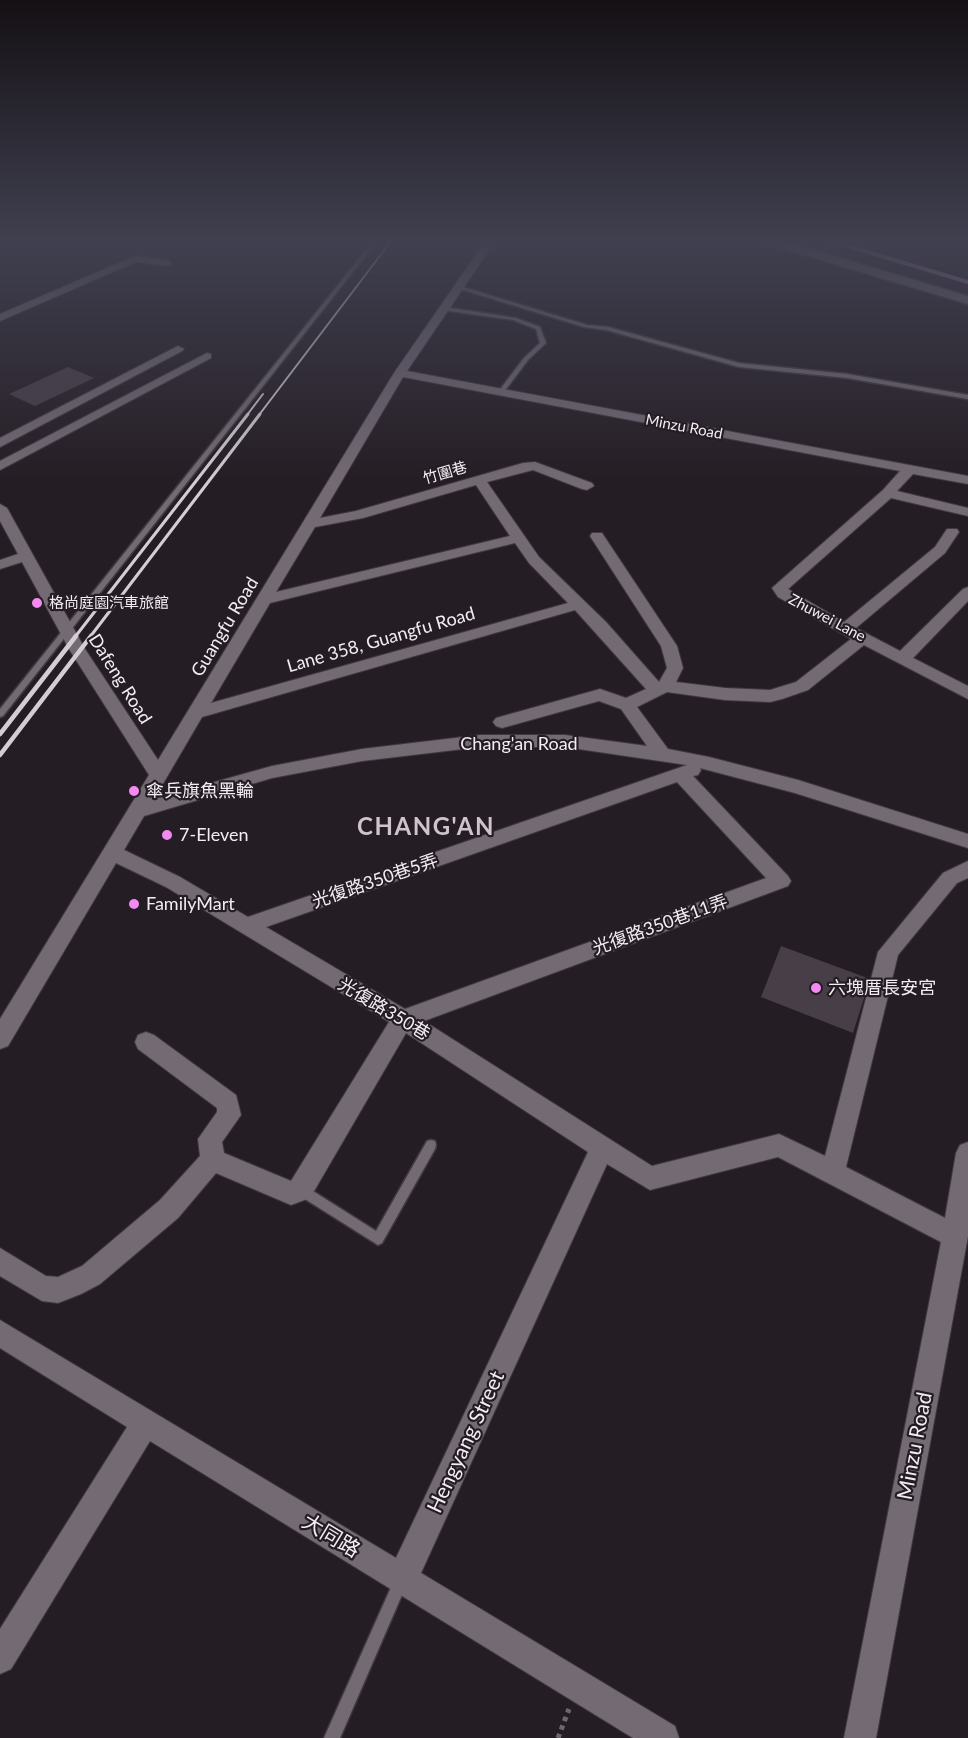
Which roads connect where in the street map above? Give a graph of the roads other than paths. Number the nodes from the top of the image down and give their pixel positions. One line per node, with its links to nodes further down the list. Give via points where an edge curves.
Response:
1 (312, 321): 29 (lane)
2 (436, 321): 7 (street, Guangfu Road)
3 (517, 321): 8 (lane, via 538,328 543,343)
4 (570, 321): 9 (lane, via 739,365 848,376)
5 (178, 349): 10 (street)
6 (207, 356): 11 (street)
7 (400, 373): 8 (street, Minzu Road); 19 (street, Guangfu Road)
8 (501, 392): 12 (street, Minzu Road)
9 (968, 397)
10 (0, 443)
11 (0, 466)
12 (909, 470): 13 (street, Minzu Road); 16 (street, Zhuwei Lane)
13 (968, 480)
14 (480, 481): 15 (street, 竹圍巷, via 535,466); 19 (street, 竹圍巷, via 358,515); 22 (street)
15 (587, 486)
16 (888, 493): 18 (street); 28 (street, Zhuwei Lane, via 780,588 783,594)
17 (0, 508): 23 (street, Dafeng Road)
18 (968, 512)
19 (309, 524): 26 (street, Guangfu Road)
20 (952, 532): 28 (street, via 940,550)
21 (597, 536): 33 (street, via 669,646 675,668)
22 (520, 538): 26 (street); 27 (street, via 534,560)
23 (26, 555): 24 (street); 29 (street, Dafeng Road)
24 (0, 565)
25 (968, 592): 31 (street)
26 (263, 600): 35 (street, Guangfu Road)
27 (577, 604): 33 (street); 35 (street, Lane 358, Guangfu Road)
28 (845, 629): 30 (street, Zhuwei Lane)
29 (67, 631): 36 (lane); 40 (street, Dafeng Road)
30 (864, 637): 31 (street, Zhuwei Lane); 33 (street, via 802,686 770,696)
31 (902, 659): 32 (street, Zhuwei Lane)
32 (965, 686)
33 (660, 688): 34 (street)
34 (627, 705): 37 (street, via 600,695); 38 (street)
35 (196, 713): 40 (street, Guangfu Road)
36 (0, 714)
37 (502, 722)
38 (662, 753): 39 (street, Chang'an Road); 42 (street, Chang'an Road, via 565,741 480,741 362,755 272,772)
39 (708, 763): 41 (street, 光復路350巷5弄); 43 (street, Chang'an Road)
40 (158, 775): 42 (street, Guangfu Road)
41 (681, 775): 46 (street, 光復路350巷5弄); 47 (street, 光復路350巷11弄, via 781,881)
42 (136, 811): 44 (street, Guangfu Road)
43 (968, 841)
44 (111, 853): 46 (street, 光復路350巷, via 173,882); 48 (street, Guangfu Road)
45 (968, 869): 54 (street, via 950,878 888,952)
46 (245, 926): 47 (street, 光復路350巷)
47 (403, 1019): 51 (street, 光復路350巷); 55 (street)
48 (0, 1039)
49 (146, 1042): 53 (street, via 228,1103 229,1115 210,1139)
50 (431, 1145): 55 (lane, via 378,1239)
51 (602, 1148): 54 (street, 光復路350巷, via 650,1178 778,1145); 60 (street, Hengyang Street)
52 (968, 1153): 56 (street, Minzu Road)
53 (213, 1160): 55 (street, via 291,1193); 57 (street, via 170,1209 91,1275 72,1285 58,1290 42,1288)
54 (833, 1172): 56 (street)
55 (301, 1190)
56 (955, 1236): 64 (street, Minzu Road)
57 (0, 1262)
58 (0, 1333): 59 (street, 大同路)
59 (146, 1422): 60 (street, 大同路); 61 (street)
60 (402, 1579): 62 (lane, Hengyang Street); 63 (street, 大同路)
61 (0, 1658)
62 (332, 1738)
63 (663, 1738)
64 (860, 1738)

